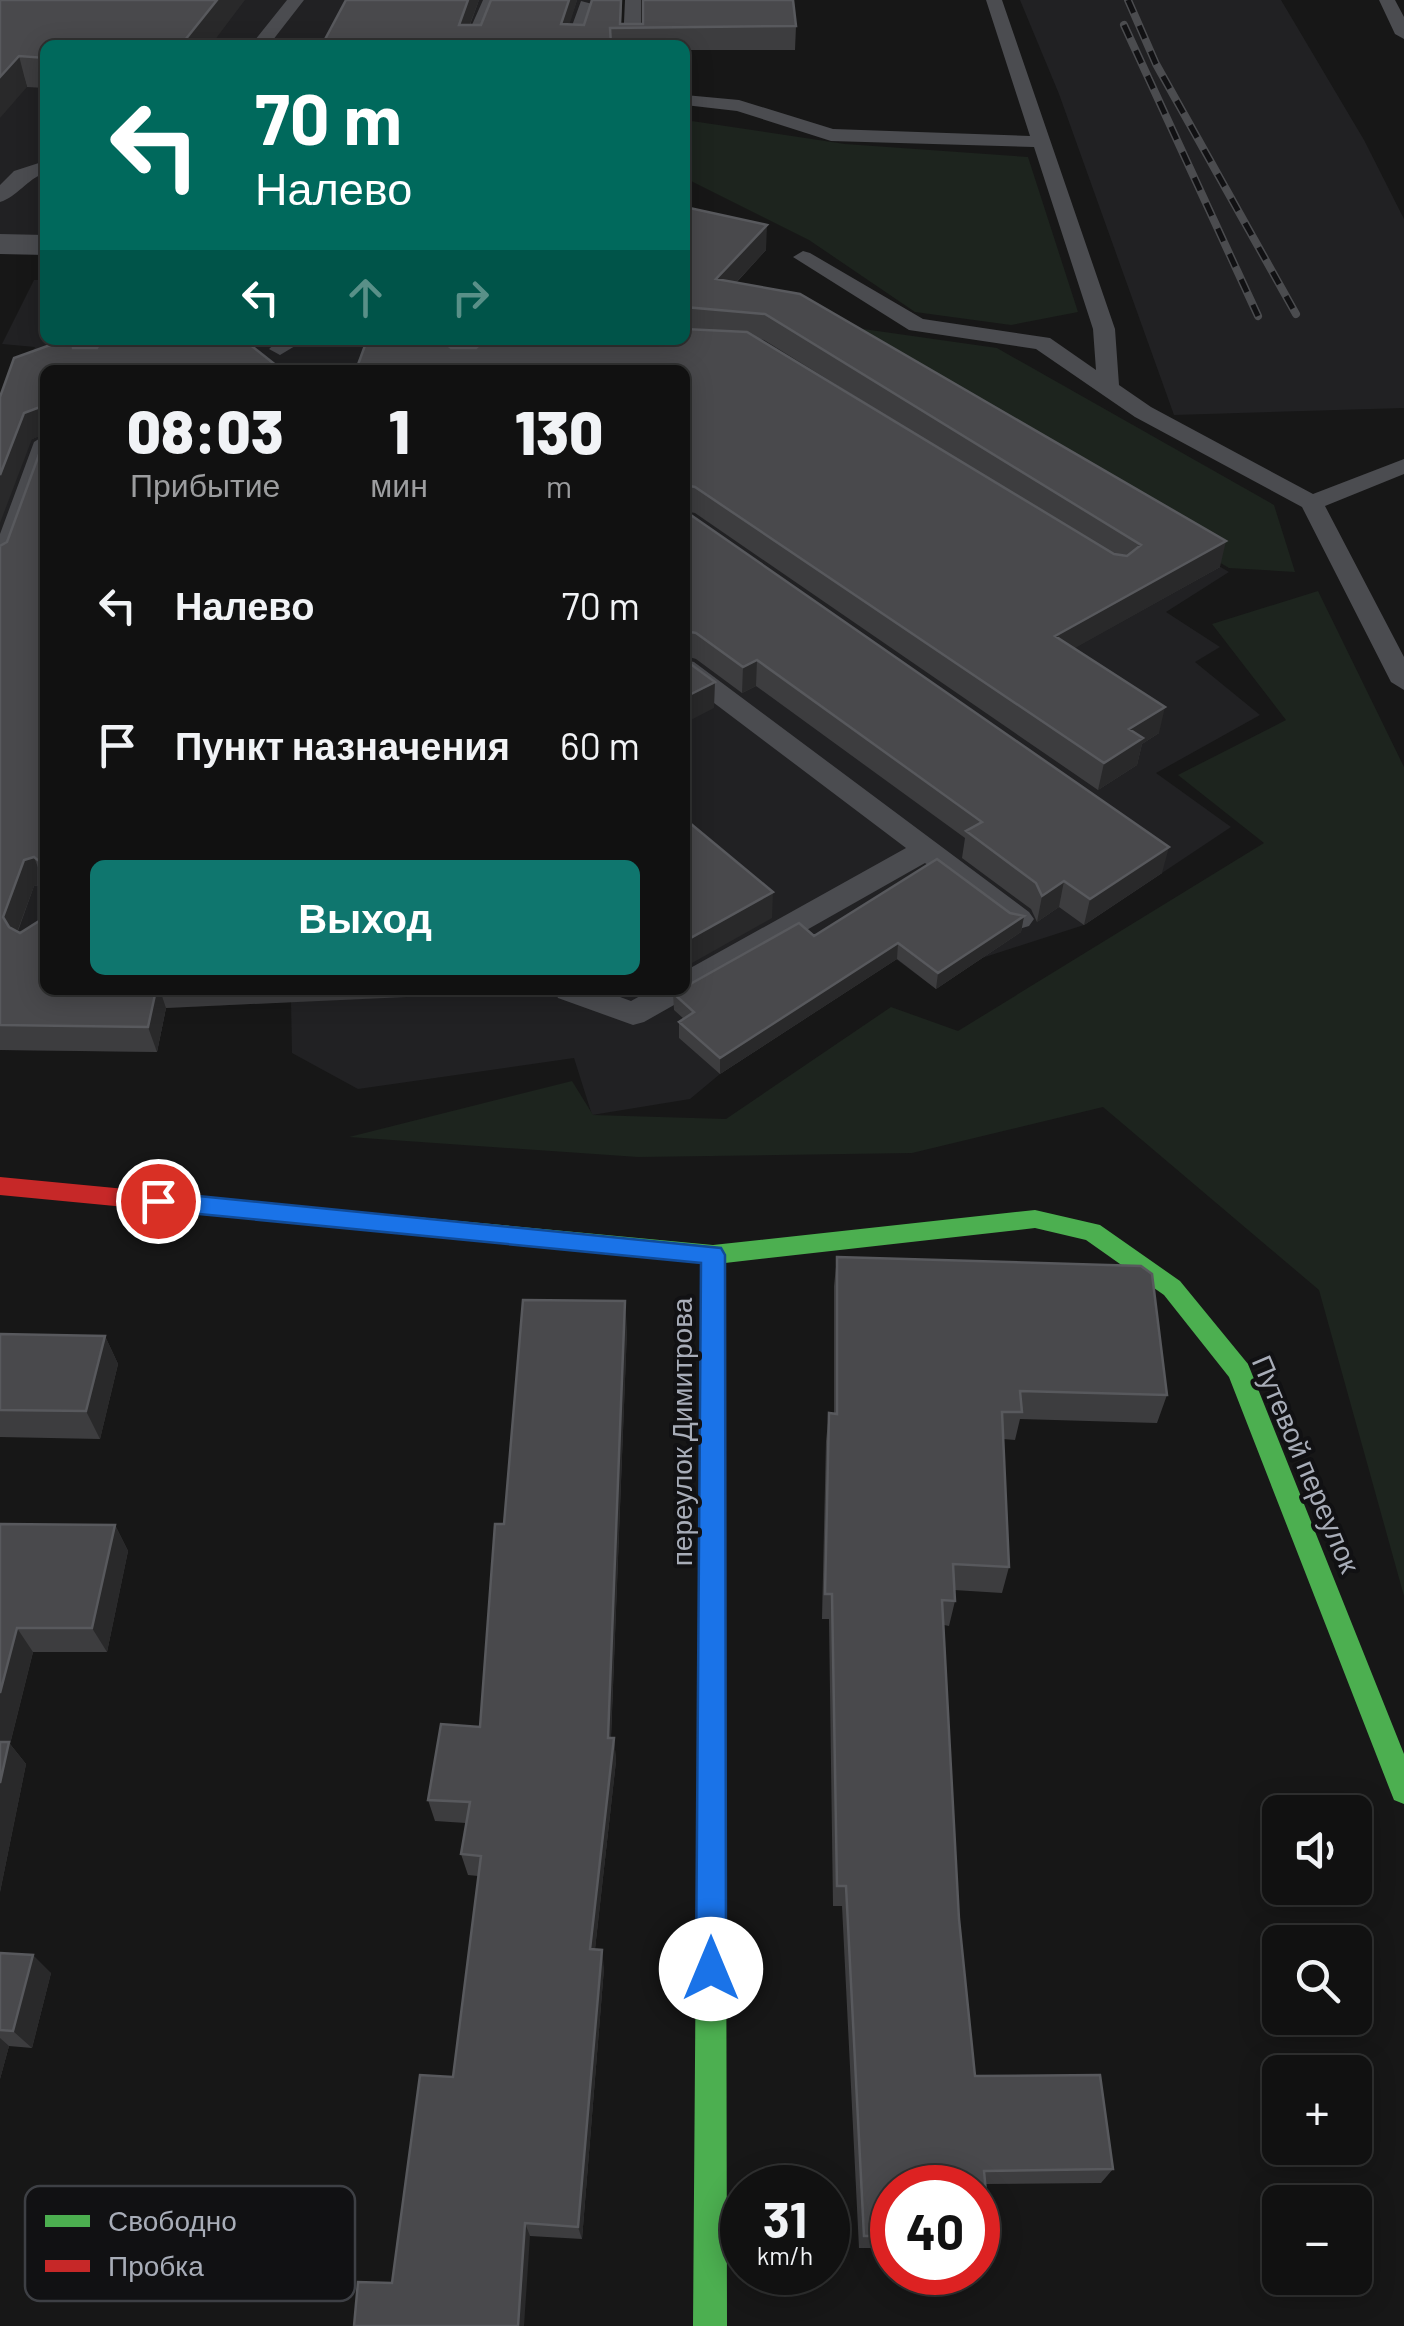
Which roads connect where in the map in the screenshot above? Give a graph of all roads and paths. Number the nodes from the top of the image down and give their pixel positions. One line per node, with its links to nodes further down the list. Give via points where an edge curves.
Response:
1 (296, 0): 8 (lane)
2 (491, 0): 9 (lane)
3 (633, 0): 11 (lane)
4 (994, 0): 13 (lane)
5 (1387, 0): 7 (lane)
6 (586, 5): 10 (lane)
7 (1404, 34)
8 (264, 40)
9 (474, 40)
10 (576, 40)
11 (632, 40)
12 (690, 101): 13 (lane, via 738,106 831,135)
13 (1038, 142): 19 (lane, via 1104,329)
14 (40, 169): 15 (lane, via 21,175)
15 (0, 196)
16 (0, 244): 17 (street)
17 (40, 245)
18 (802, 257): 19 (lane, via 917,325 1042,343)
19 (1108, 388): 22 (lane)
20 (40, 456): 23 (lane)
21 (1404, 466): 22 (lane)
22 (1312, 504): 25 (lane)
23 (0, 567)
24 (690, 672): 26 (lane)
25 (1404, 682)
26 (927, 849): 27 (lane); 28 (lane)
27 (1019, 918)
28 (690, 981)
29 (583, 995): 30 (lane, via 633,1014)
30 (666, 995)
31 (0, 1186): 32 (street)
32 (713, 1255): 33 (street, Путевой переулок, via 1035,1220 1092,1232 1172,1288 1239,1370); 34 (street, переулок Димитрова)
33 (1404, 1790)
34 (710, 2326)

